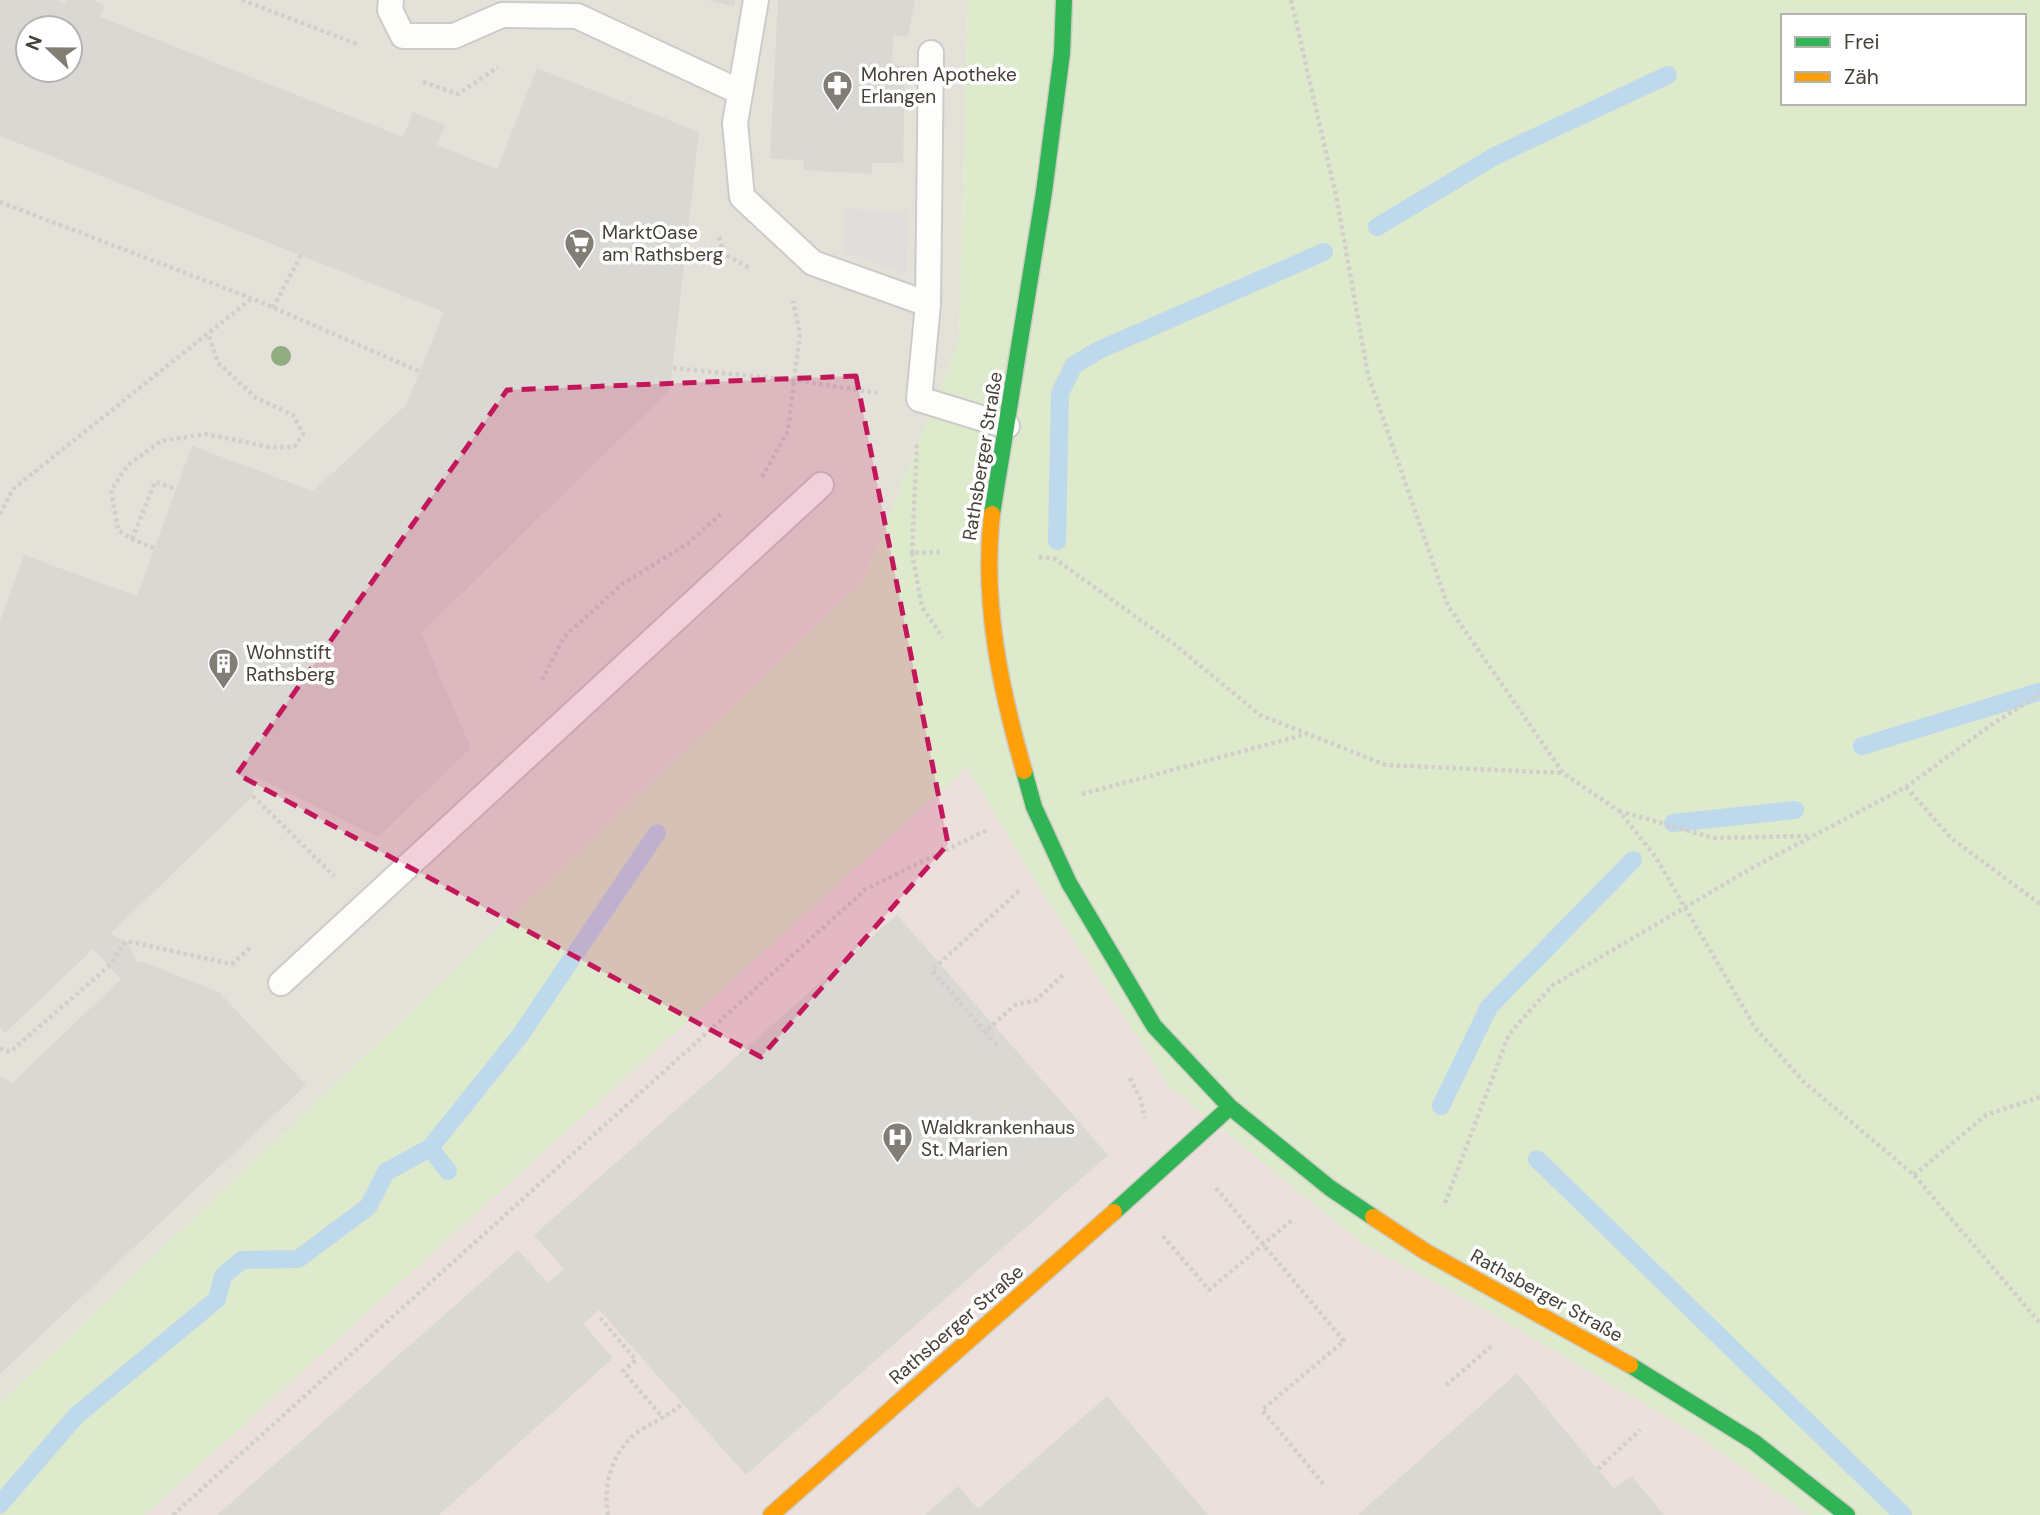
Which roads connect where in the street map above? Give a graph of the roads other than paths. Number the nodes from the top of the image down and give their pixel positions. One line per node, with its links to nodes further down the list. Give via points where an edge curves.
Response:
1 (391, 0): 5 (lane, via 390,10 403,36 454,36 502,15 577,16)
2 (756, 0): 5 (lane)
3 (1065, 0): 7 (street, Rathsberger Straße, via 1044,192)
4 (931, 53): 6 (lane)
5 (740, 92): 6 (lane, via 735,123 742,197 813,263)
6 (928, 304): 7 (lane, via 919,399)
7 (1007, 426): 10 (street, Rathsberger Straße, via 988,550 989,603 1006,703 1034,807 1069,883 1154,1026)
8 (821, 485): 9 (lane)
9 (281, 983)
10 (1230, 1107): 11 (street, Rathsberger Straße); 12 (street, Rathsberger Straße, via 1330,1188 1426,1252 1655,1379 1754,1442)
11 (771, 1515)
12 (1847, 1515)

